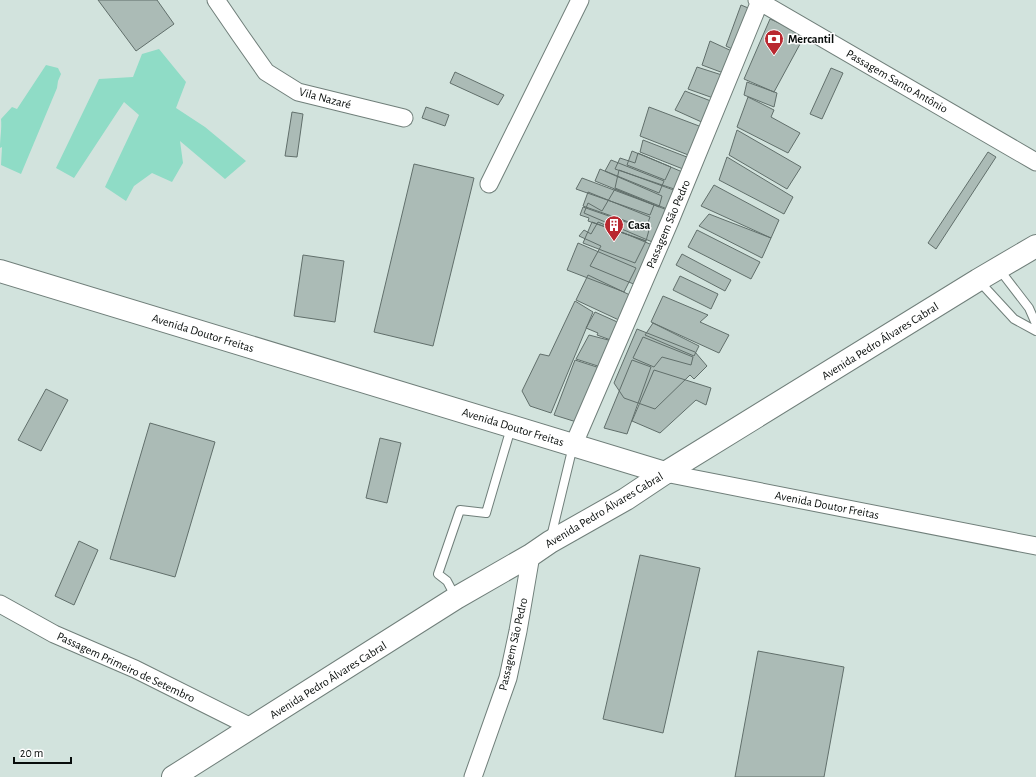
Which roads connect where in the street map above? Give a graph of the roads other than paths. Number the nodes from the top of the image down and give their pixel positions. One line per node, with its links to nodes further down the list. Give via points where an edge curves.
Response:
1 (216, 0): 4 (street, Vila Nazaré, via 266,72 298,92)
2 (580, 0): 6 (street)
3 (758, 1): 5 (street, Passagem Santo Antônio); 14 (street, Passagem São Pedro, via 670,221)
4 (404, 118)
5 (1036, 162)
6 (489, 184)
7 (1036, 246): 8 (main road, Avenida Pedro Álvares Cabral)
8 (999, 268): 10 (main road, Avenida Pedro Álvares Cabral); 11 (lane, via 1029,308)
9 (0, 271): 13 (main road, Avenida Doutor Freitas)
10 (978, 280): 12 (lane, via 1014,319); 15 (main road, Avenida Pedro Álvares Cabral)
11 (1036, 324)
12 (1036, 331)
13 (512, 427): 14 (main road, Avenida Doutor Freitas); 19 (lane, via 486,513 460,510 438,574 448,581)
14 (573, 446): 15 (main road, Avenida Doutor Freitas); 16 (lane)
15 (665, 473): 16 (main road, Avenida Pedro Álvares Cabral, via 626,499); 17 (street, Avenida Doutor Freitas)
16 (550, 542): 18 (main road, Avenida Pedro Álvares Cabral)
17 (1036, 546)
18 (531, 555): 19 (main road, Avenida Pedro Álvares Cabral); 23 (street, Passagem São Pedro, via 508,678)
19 (456, 598): 21 (main road, Avenida Pedro Álvares Cabral)
20 (0, 604): 21 (street, Passagem Primeiro de Setembro, via 54,634 134,669)
21 (253, 728): 22 (main road, Avenida Pedro Álvares Cabral)
22 (173, 777)
23 (473, 777)

